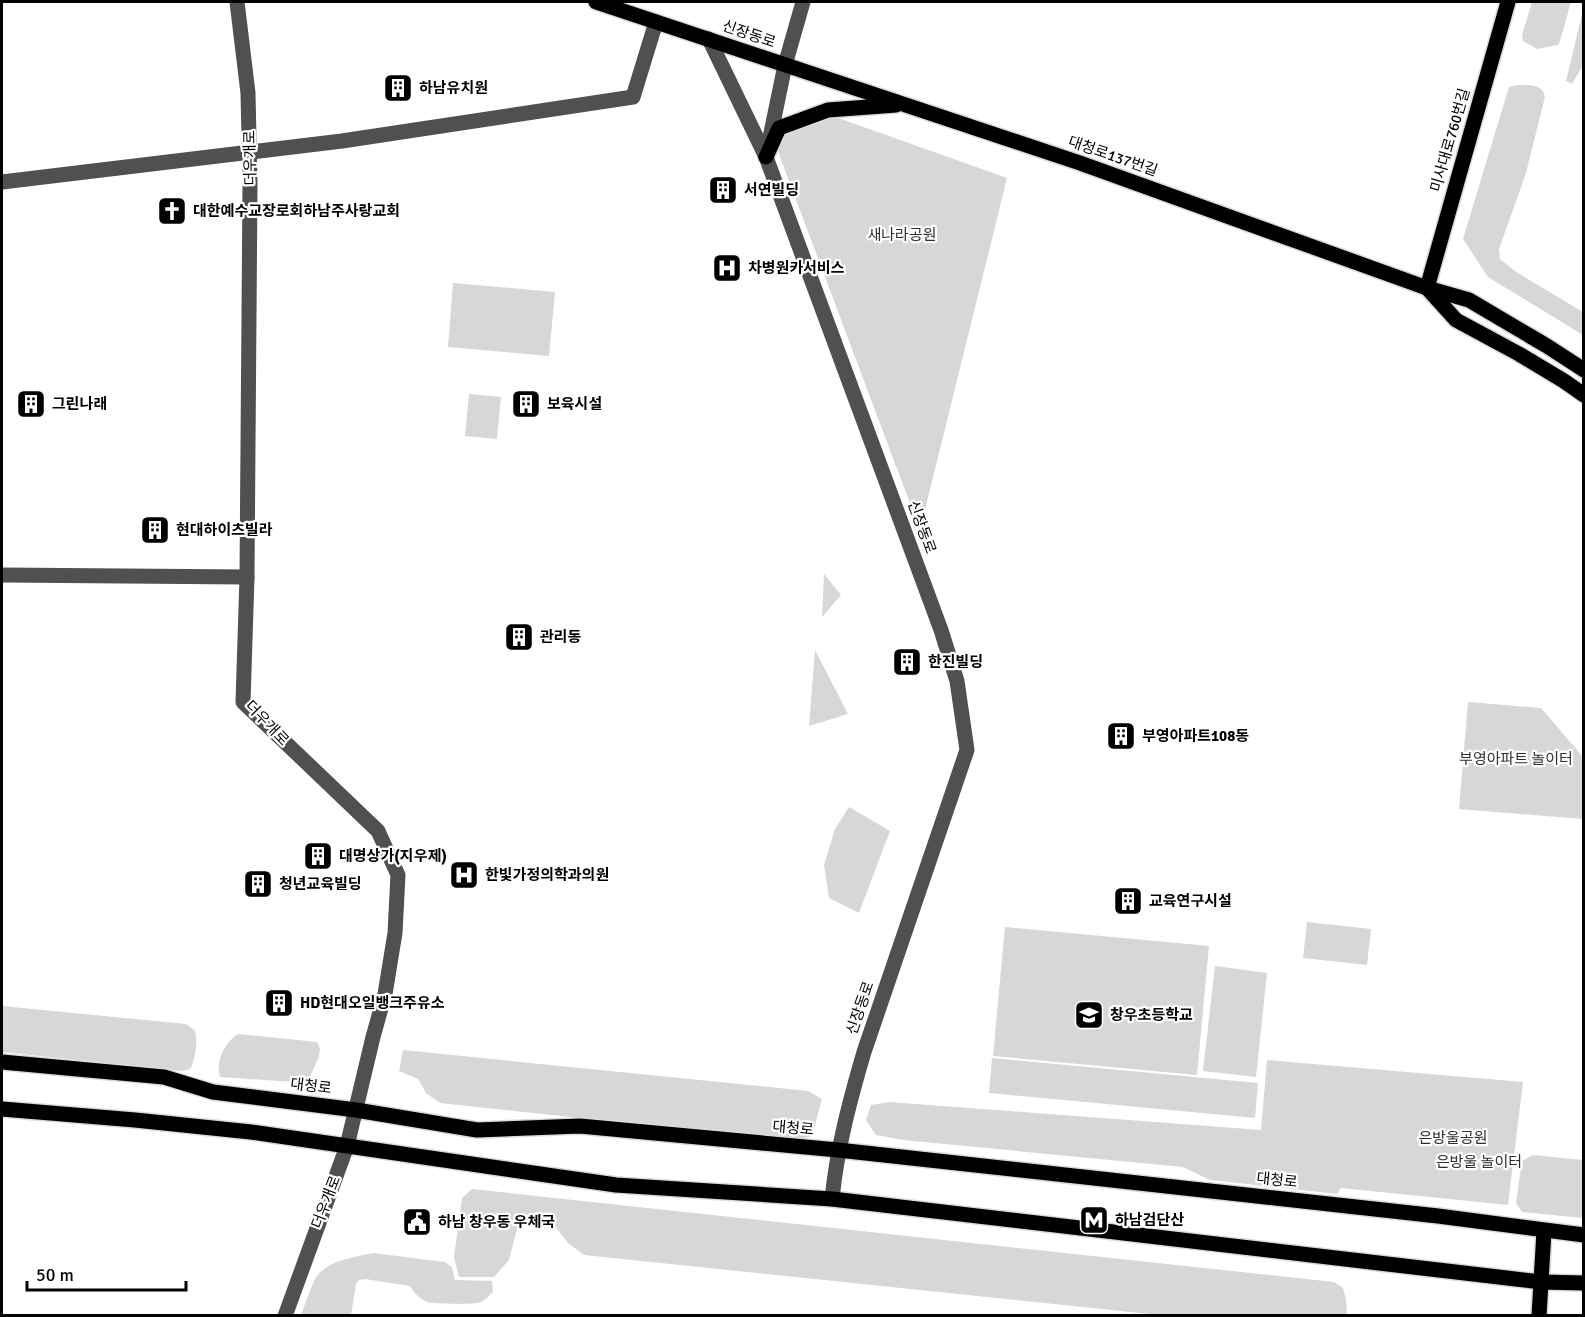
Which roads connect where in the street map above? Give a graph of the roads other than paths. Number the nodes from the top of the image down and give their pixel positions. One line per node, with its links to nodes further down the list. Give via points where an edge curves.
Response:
1 (237, 2): 9 (street, 더우개로, via 248,93)
2 (596, 2): 5 (main road, 신장동로)
3 (802, 2): 7 (street)
4 (1508, 2): 12 (main road, 미사대로760번길)
5 (657, 22): 6 (main road, 신장동로); 9 (street, via 633,97)
6 (709, 39): 7 (main road, 신장동로); 10 (street)
7 (785, 65): 8 (main road, 대청로137번길); 10 (street, 신장동로)
8 (905, 105): 10 (main road, via 828,110 779,128); 12 (main road, 대청로137번길, via 1080,163)
9 (250, 152): 11 (street); 16 (street, 더우개로)
10 (766, 157): 21 (street, 신장동로, via 941,630 957,681 967,750 864,1052)
11 (2, 182)
12 (1427, 288): 13 (main road, 대청로137번길, via 1469,300); 14 (main road, 대청로137번길, via 1456,320)
13 (1584, 370)
14 (1584, 395)
15 (2, 575): 16 (street)
16 (246, 577): 19 (street, 더우개로, via 243,702 378,831 398,875 395,933 385,994)
17 (2, 1062): 19 (main road, 대청로, via 164,1077 213,1092)
18 (2, 1109): 20 (main road, via 251,1132)
19 (356, 1110): 20 (street, 더우개로); 21 (main road, 대청로, via 477,1130 580,1126)
20 (347, 1146): 22 (main road, via 616,1185); 27 (street, 더우개로)
21 (838, 1150): 22 (street, 신장동로); 23 (main road, 대청로)
22 (832, 1198): 25 (main road)
23 (1544, 1231): 24 (main road, 대청로); 25 (main road)
24 (1584, 1235)
25 (1541, 1282): 26 (main road); 28 (main road)
26 (1584, 1283)
27 (285, 1316)
28 (1539, 1316)

